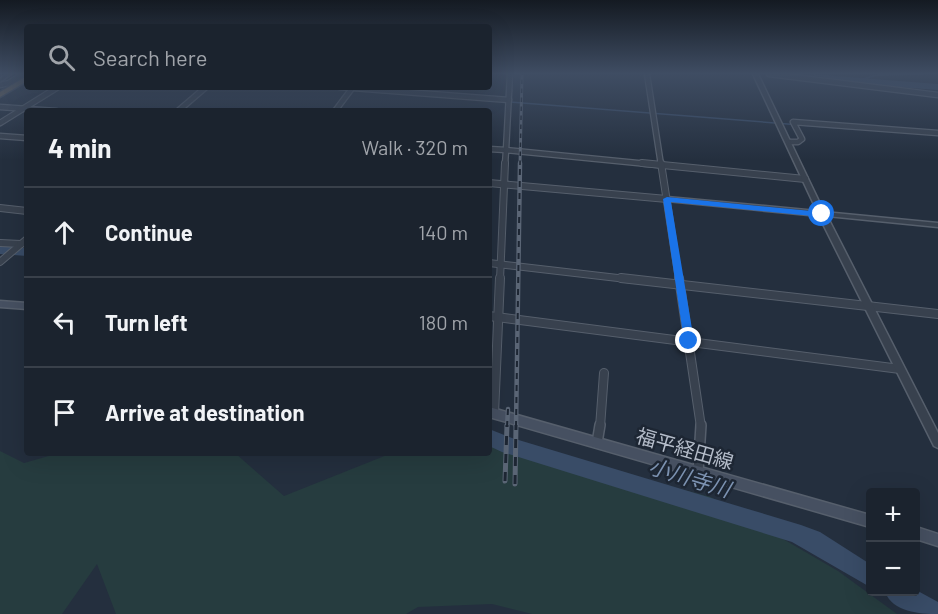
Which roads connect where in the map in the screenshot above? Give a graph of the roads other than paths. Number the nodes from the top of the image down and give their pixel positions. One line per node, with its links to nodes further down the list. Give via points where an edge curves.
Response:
1 (33, 103): 6 (street)
2 (508, 103): 13 (street)
3 (651, 103): 14 (street)
4 (768, 103): 11 (street)
5 (0, 107): 6 (street)
6 (24, 108): 7 (street)
7 (0, 123)
8 (938, 133): 11 (street, via 793,122 802,139)
9 (0, 136): 10 (street)
10 (24, 138)
11 (788, 142): 15 (street)
12 (492, 149): 13 (street)
13 (506, 150): 14 (street); 17 (street)
14 (661, 164): 15 (street); 18 (street)
15 (805, 179): 21 (street)
16 (492, 183): 17 (street)
17 (506, 184): 18 (street); 27 (street)
18 (667, 199): 21 (street); 28 (street)
19 (0, 208): 20 (street)
20 (24, 211)
21 (822, 214): 22 (street); 31 (street)
22 (938, 225)
23 (0, 243): 24 (street)
24 (22, 246): 25 (street)
25 (0, 262)
26 (492, 264): 27 (street)
27 (501, 265): 28 (street); 34 (street)
28 (680, 285): 31 (street); 35 (street)
29 (0, 304): 30 (main road)
30 (24, 306)
31 (869, 307): 32 (street); 36 (street)
32 (938, 314)
33 (492, 316): 34 (street)
34 (499, 317): 35 (street); 38 (street)
35 (689, 341): 36 (street); 41 (street, via 701,417)
36 (900, 369): 40 (street)
37 (604, 373): 39 (street)
38 (492, 413): 39 (main road, 福平経田線)
39 (597, 443): 41 (main road, 福平経田線)
40 (938, 443)
41 (698, 472): 42 (main road, 福平経田線)
42 (866, 520)
43 (920, 535): 44 (main road)
44 (938, 540)

